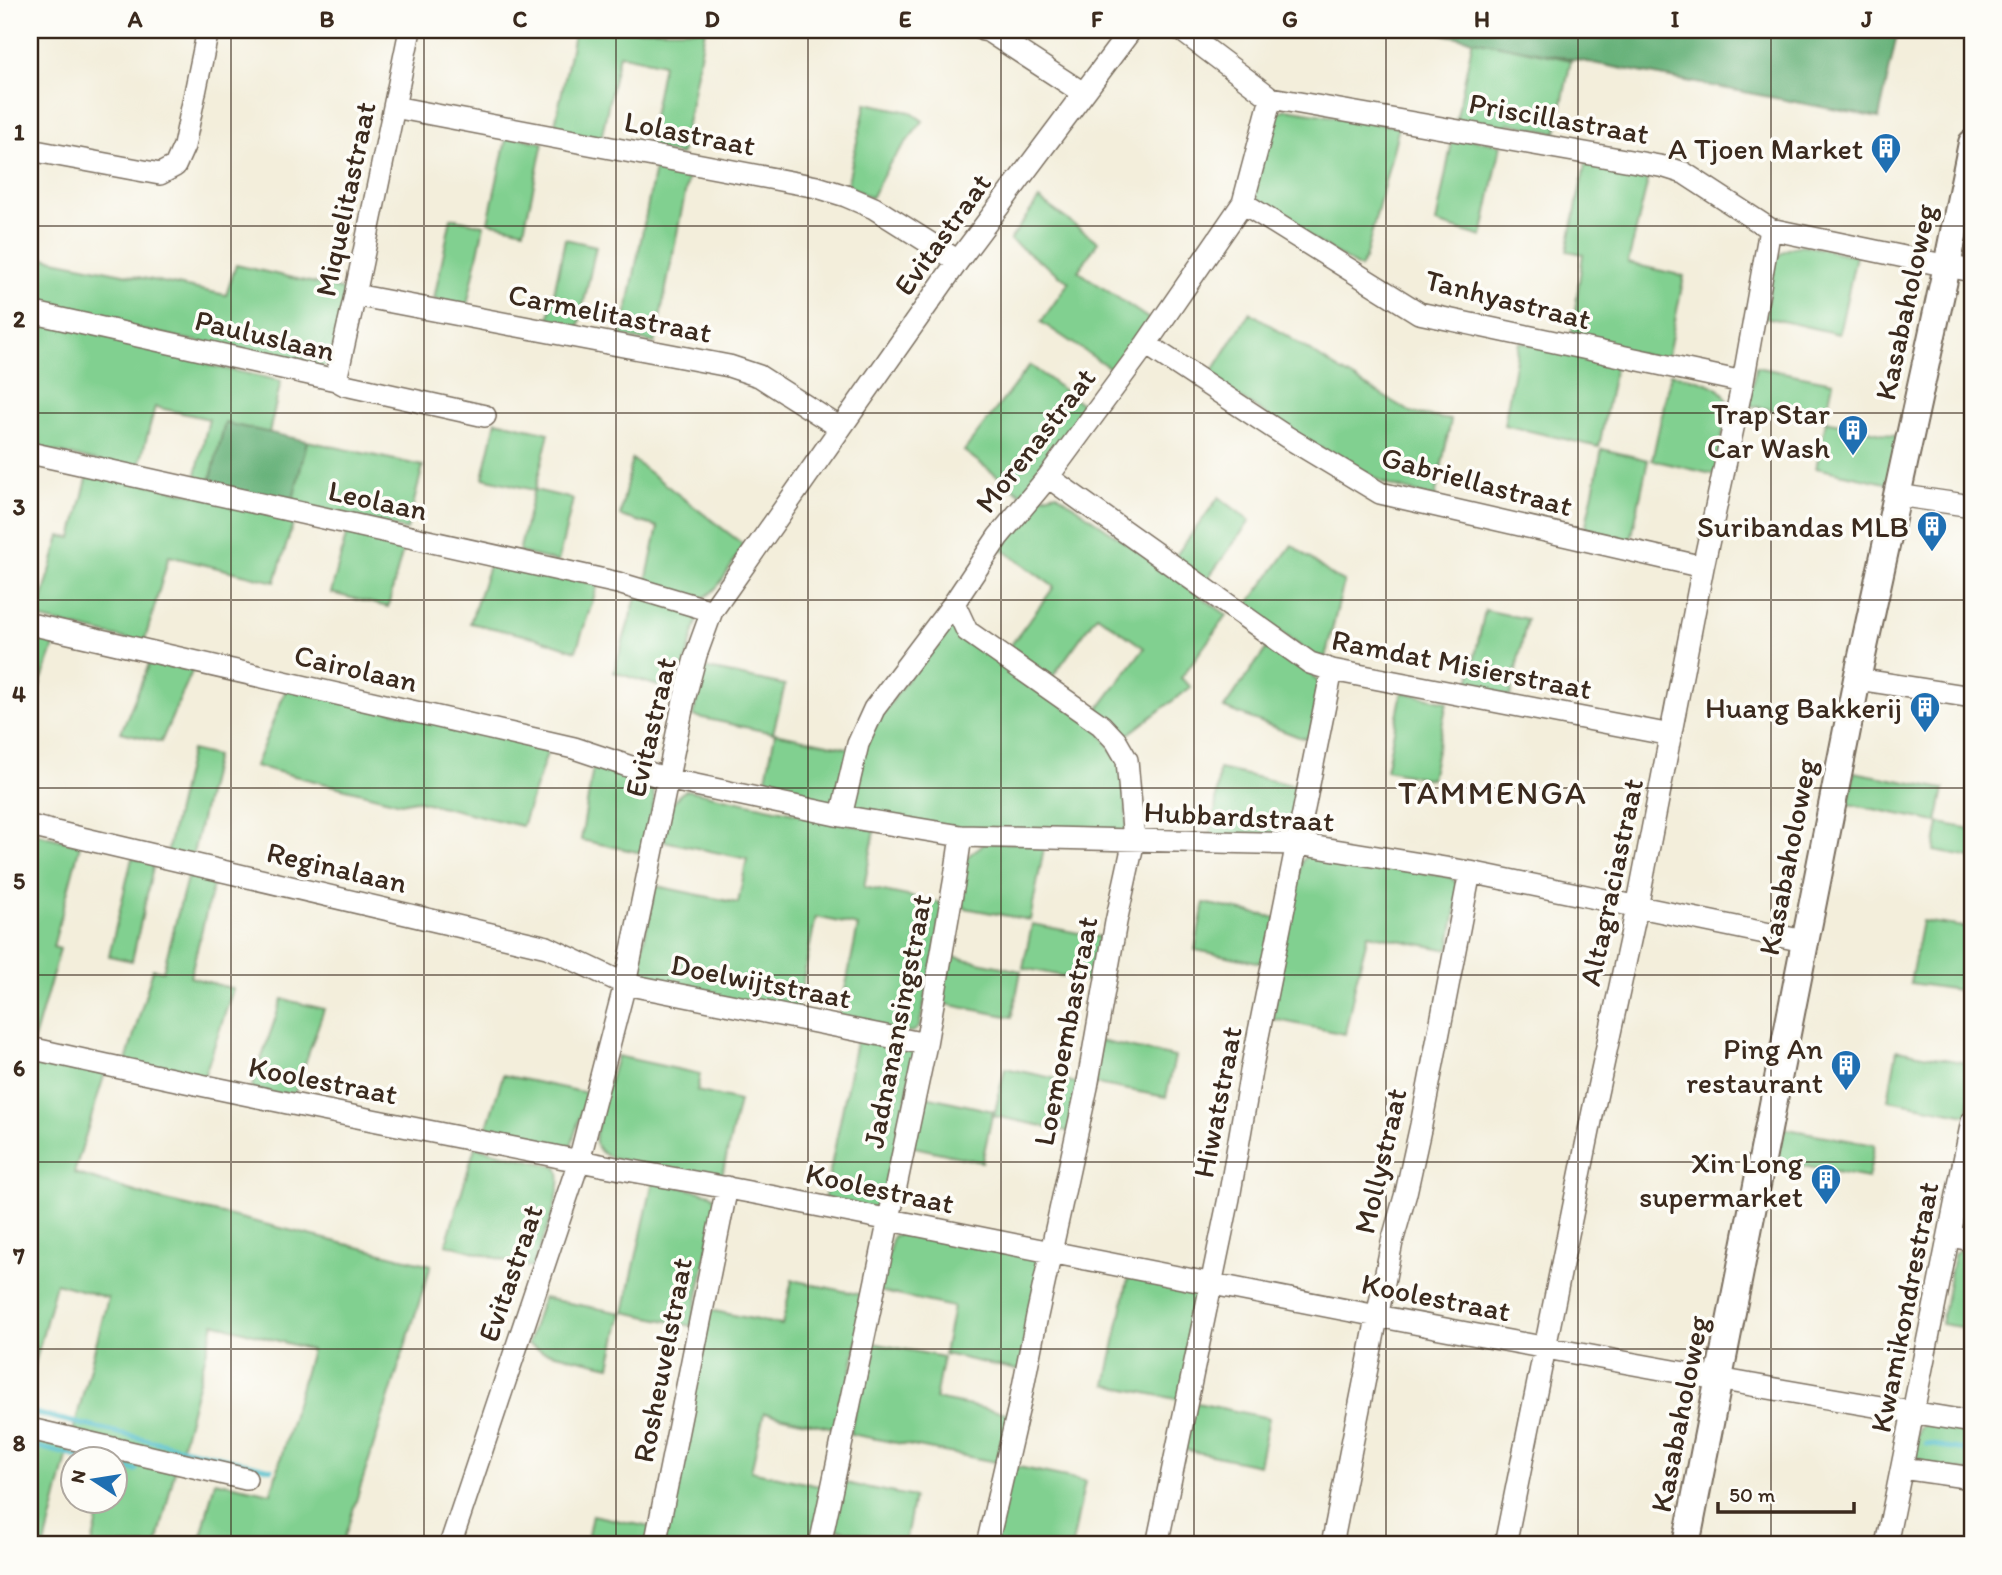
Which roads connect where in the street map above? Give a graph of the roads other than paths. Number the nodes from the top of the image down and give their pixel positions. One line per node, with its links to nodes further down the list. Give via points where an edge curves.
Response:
1 (208, 30): 10 (street, via 184,146 175,166 160,174)
2 (410, 30): 8 (street, Miquelitastraat)
3 (983, 30): 6 (street)
4 (1131, 30): 6 (street, Evitastraat)
5 (1181, 30): 7 (street, Priscillastraat)
6 (1083, 93): 13 (street, Evitastraat)
7 (1271, 98): 11 (street, Morenastraat); 12 (street, Priscillastraat, via 1665,167 1684,173)
8 (394, 107): 13 (street, Lolastraat, via 817,187 874,208); 15 (street, Miquelitastraat)
9 (1972, 143): 14 (street, Kasabaholoweg)
10 (30, 150)
11 (1243, 203): 17 (street, Morenastraat); 19 (street, Tanhyastraat, via 1419,313)
12 (1770, 229): 14 (street, Priscillastraat); 19 (street, Altagraciastraat)
13 (958, 261): 21 (street, Evitastraat)
14 (1960, 269): 24 (street, Kasabaholoweg)
15 (355, 295): 18 (street, Miquelitastraat); 21 (street, Carmelitastraat, via 729,366 759,376)
16 (30, 312): 18 (street, Pauluslaan)
17 (1146, 344): 23 (street, Morenastraat); 26 (street, Gabriellastraat, via 1380,493)
18 (336, 380): 20 (street, Pauluslaan)
19 (1743, 382): 26 (street, Altagraciastraat)
20 (485, 416)
21 (839, 427): 28 (street, Evitastraat)
22 (30, 453): 28 (street, Leolaan, via 618,583)
23 (1048, 477): 27 (street, Morenastraat, via 998,537); 30 (street, Ramdat Misierstraat, via 1310,663)
24 (1897, 495): 25 (street); 31 (street, Kasabaholoweg)
25 (1972, 506)
26 (1703, 568): 33 (street, Altagraciastraat)
27 (954, 603): 35 (street, Morenastraat, via 874,709 858,744); 38 (street, Loemoembastraat, via 967,631 1101,725 1116,741 1127,760)
28 (712, 611): 34 (street, Evitastraat, via 696,655)
29 (30, 624): 34 (street, Cairolaan, via 575,748)
30 (1332, 670): 33 (street, Ramdat Misierstraat); 39 (street, Hiwatstraat)
31 (1857, 679): 32 (street); 42 (street, Kasabaholoweg)
32 (1972, 697)
33 (1671, 735): 41 (street, Altagraciastraat)
34 (667, 779): 35 (street, Hubbardstraat); 43 (street, Evitastraat)
35 (841, 816): 37 (street, Hubbardstraat)
36 (30, 826): 43 (street, Reginalaan, via 547,947)
37 (961, 836): 38 (street, Hubbardstraat); 44 (street, Jadnanansingstraat)
38 (1134, 840): 39 (street, Hubbardstraat); 52 (street, Loemoembastraat)
39 (1298, 844): 40 (street, Hubbardstraat); 53 (street, Hiwatstraat)
40 (1470, 872): 41 (street, Hubbardstraat); 54 (street, Mollystraat, via 1421,1125)
41 (1637, 908): 42 (street, Hubbardstraat); 55 (street, Altagraciastraat)
42 (1804, 941): 56 (street, Kasabaholoweg)
43 (625, 984): 44 (street, Doelwijtstraat); 47 (street, Evitastraat)
44 (926, 1044): 49 (street, Jadnanansingstraat)
45 (30, 1048): 47 (street, Koolestraat)
46 (1972, 1121): 50 (street, Kwamikondrestraat)
47 (579, 1161): 48 (street, Koolestraat); 63 (street, Evitastraat)
48 (727, 1187): 49 (street, Koolestraat); 64 (street, Rosheuvelstraat)
49 (888, 1220): 52 (street, Koolestraat); 65 (street, Jadnanansingstraat)
50 (1949, 1236): 51 (street); 57 (street, Kwamikondrestraat)
51 (1972, 1240)
52 (1051, 1253): 53 (street, Koolestraat); 66 (street, Loemoembastraat)
53 (1211, 1282): 54 (street, Koolestraat); 67 (street, Hiwatstraat)
54 (1376, 1315): 55 (street, Koolestraat); 68 (street, Mollystraat)
55 (1545, 1349): 56 (street, Koolestraat); 69 (street, Altagraciastraat)
56 (1720, 1381): 57 (street, Koolestraat); 70 (street, Kasabaholoweg)
57 (1913, 1413): 58 (street, Koolestraat); 60 (street, Kwamikondrestraat)
58 (1972, 1422)
59 (30, 1429): 62 (street)
60 (1902, 1468): 61 (street); 71 (street, Kwamikondrestraat)
61 (1972, 1478)
62 (246, 1479)
63 (450, 1545)
64 (655, 1545)
65 (820, 1545)
66 (987, 1545)
67 (1157, 1545)
68 (1332, 1545)
69 (1505, 1545)
70 (1686, 1545)
71 (1886, 1545)

